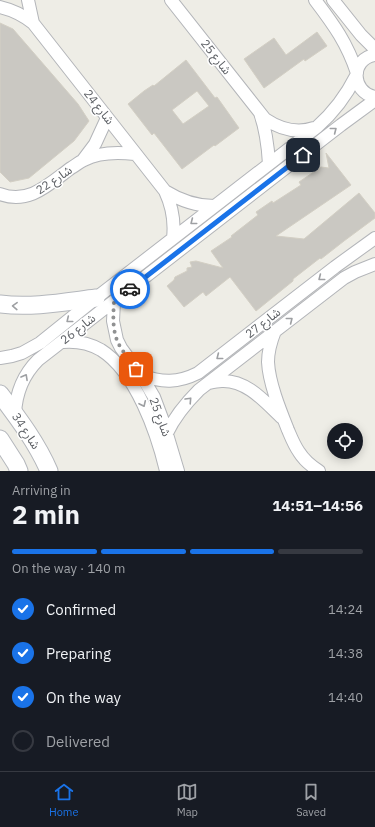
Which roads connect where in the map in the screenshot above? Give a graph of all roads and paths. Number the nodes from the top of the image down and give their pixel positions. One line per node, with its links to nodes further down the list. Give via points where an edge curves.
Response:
1 (28, 0): 7 (street, شارع 24)
2 (171, 0): 13 (street, شارع 25)
3 (315, 0): 6 (street)
4 (334, 1): 6 (street); 8 (street)
5 (0, 7): 7 (street, شارع 24, via 13,10)
6 (324, 12): 10 (street, via 347,47)
7 (33, 23): 14 (street, شارع 24)
8 (375, 49)
9 (375, 56): 10 (street, شارع 26, via 361,62)
10 (357, 75): 11 (street, via 364,92); 15 (street, شارع 26, via 341,102 328,118)
11 (375, 97)
12 (375, 100): 22 (street, شارع 26, one-way to 12)
13 (260, 113): 15 (street, شارع 25, via 285,129 301,130); 18 (street, شارع 25, via 265,128)
14 (107, 118): 16 (street, شارع 24); 17 (street, شارع 22, via 95,144)
15 (317, 126): 18 (street, شارع 26)
16 (135, 154): 17 (street, شارع 22, via 104,154); 20 (street, شارع 24)
17 (83, 160): 21 (street, شارع 22, via 43,189 30,195 15,197)
18 (269, 164): 19 (street, شارع 26)
19 (245, 182): 22 (street); 23 (street, شارع 26)
20 (165, 191): 23 (street, شارع 24, via 188,203); 24 (street, شارع 24, via 173,214)
21 (0, 194)
22 (254, 194): 30 (street, شارع 26)
23 (214, 206): 24 (street, شارع 26, one-way to 24)
24 (173, 238): 29 (street, شارع 26)
25 (375, 238): 27 (street, شارع 27)
26 (375, 264): 28 (street, شارع 27)
27 (335, 267): 28 (street); 38 (street, شارع 27, one-way to 38)
28 (344, 278): 32 (street, شارع 27, one-way to 28)
29 (96, 298): 31 (street, one-way to 31, via 45,305); 34 (street, شارع 26, one-way to 34)
30 (114, 302): 33 (street, شارع 26); 36 (street, شارع 25, via 116,340)
31 (0, 304)
32 (275, 332): 40 (street, شارع 27); 43 (street, via 269,351 269,366)
33 (62, 342): 34 (street, شارع 26); 37 (street, شارع 25, via 72,341 91,345 108,355)
34 (44, 348): 35 (street, شارع 26); 42 (street, شارع 26, one-way to 34, via 18,395 25,377)
35 (0, 358)
36 (132, 362): 37 (street); 39 (street, شارع 25)
37 (121, 370): 48 (street, شارع 25, one-way to 48, via 133,386 146,412)
38 (198, 373): 39 (street, شارع 27, via 189,378 170,381 160,381); 40 (street)
39 (141, 375): 44 (street, شارع 25, via 154,397)
40 (207, 383): 43 (street, via 222,381 243,386 254,392); 44 (street, شارع 27, one-way to 40, via 184,406)
41 (0, 394): 42 (street, شارع 34)
42 (15, 414): 47 (street, شارع 34, via 29,433)
43 (283, 418): 50 (street, via 299,453)
44 (167, 432): 49 (street, شارع 25)
45 (0, 439): 46 (street)
46 (19, 471)
47 (49, 471)
48 (166, 471)
49 (178, 471)
50 (319, 471)

